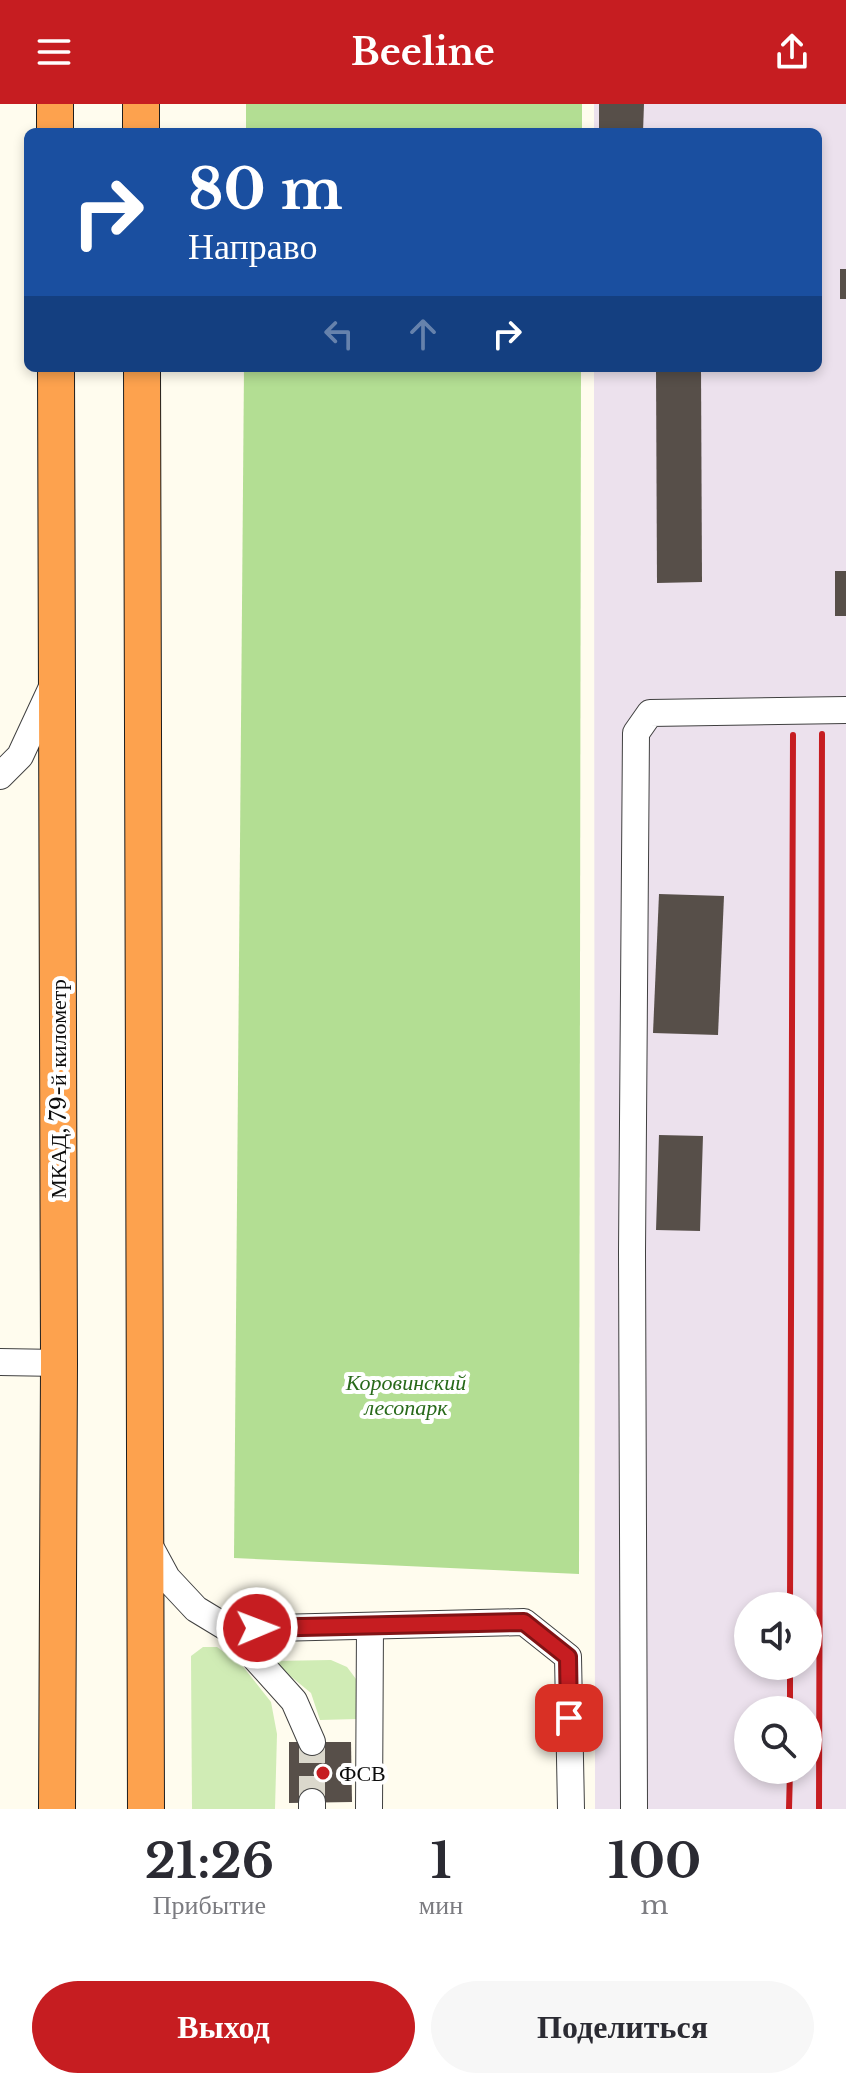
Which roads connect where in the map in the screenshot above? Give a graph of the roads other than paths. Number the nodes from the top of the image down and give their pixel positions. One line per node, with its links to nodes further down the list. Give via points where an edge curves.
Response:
1 (55, 104): 3 (highway)
2 (141, 104): 4 (highway)
3 (55, 128)
4 (141, 128)
5 (56, 372): 7 (highway, МКАД, 79-й километр)
6 (142, 372): 12 (highway)
7 (56, 678): 9 (lane, via 20,756); 11 (highway, МКАД, 79-й километр)
8 (846, 710): 20 (lane, via 650,713 636,733)
9 (0, 776)
10 (0, 1362): 11 (lane)
11 (59, 1363): 16 (highway, МКАД, 79-й километр)
12 (146, 1539): 14 (lane, via 167,1578 196,1609); 17 (highway)
13 (370, 1626): 14 (lane); 18 (lane); 19 (lane, via 524,1622 568,1657)
14 (229, 1629): 15 (lane, via 294,1701)
15 (312, 1742)
16 (57, 1809)
17 (146, 1809)
18 (369, 1809)
19 (571, 1809)
20 (634, 1809)

